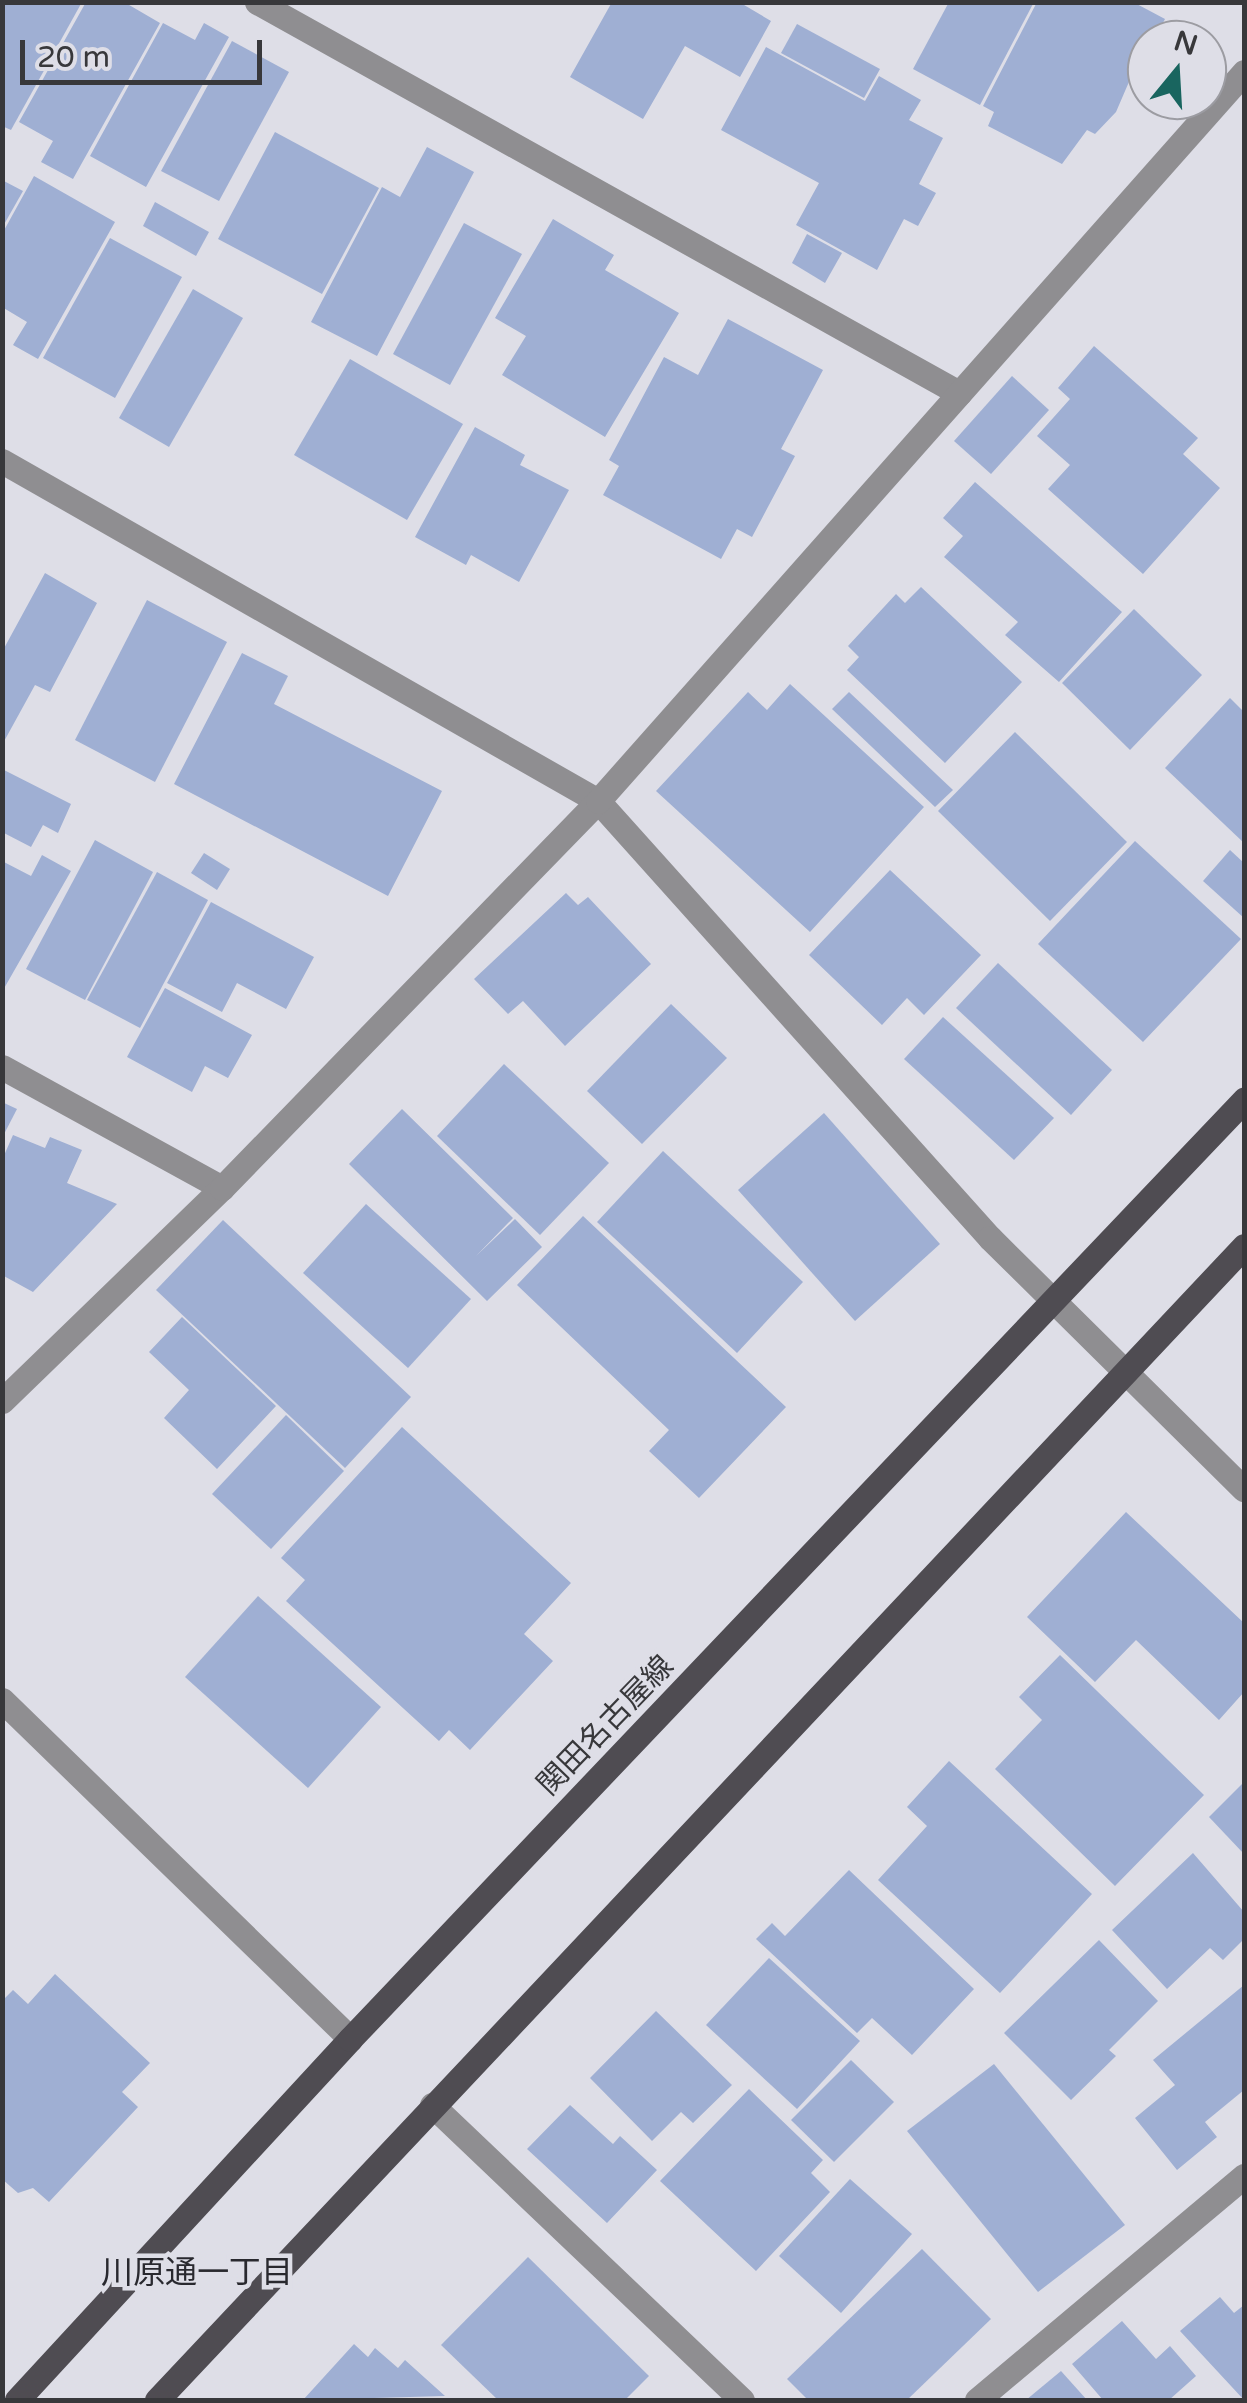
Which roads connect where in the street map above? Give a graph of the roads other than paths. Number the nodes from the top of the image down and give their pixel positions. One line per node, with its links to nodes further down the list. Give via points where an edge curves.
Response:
1 (257, 2): 3 (street)
2 (1244, 72): 3 (street)
3 (959, 393): 5 (street)
4 (2, 461): 5 (street)
5 (598, 801): 8 (street); 10 (street)
6 (2, 1066): 8 (street)
7 (1244, 1100): 10 (main road, 関田名古屋線)
8 (222, 1188): 12 (street)
9 (1244, 1246): 11 (main road)
10 (1056, 1304): 11 (street); 15 (main road, 関田名古屋線)
11 (1130, 1370): 13 (street); 16 (main road)
12 (2, 1401)
13 (1244, 1489)
14 (2, 1700): 15 (street)
15 (350, 2039): 18 (main road, 関田名古屋線)
16 (432, 2105): 19 (main road); 20 (street)
17 (1244, 2176): 21 (street)
18 (17, 2400)
19 (157, 2400)
20 (742, 2400)
21 (977, 2400)

